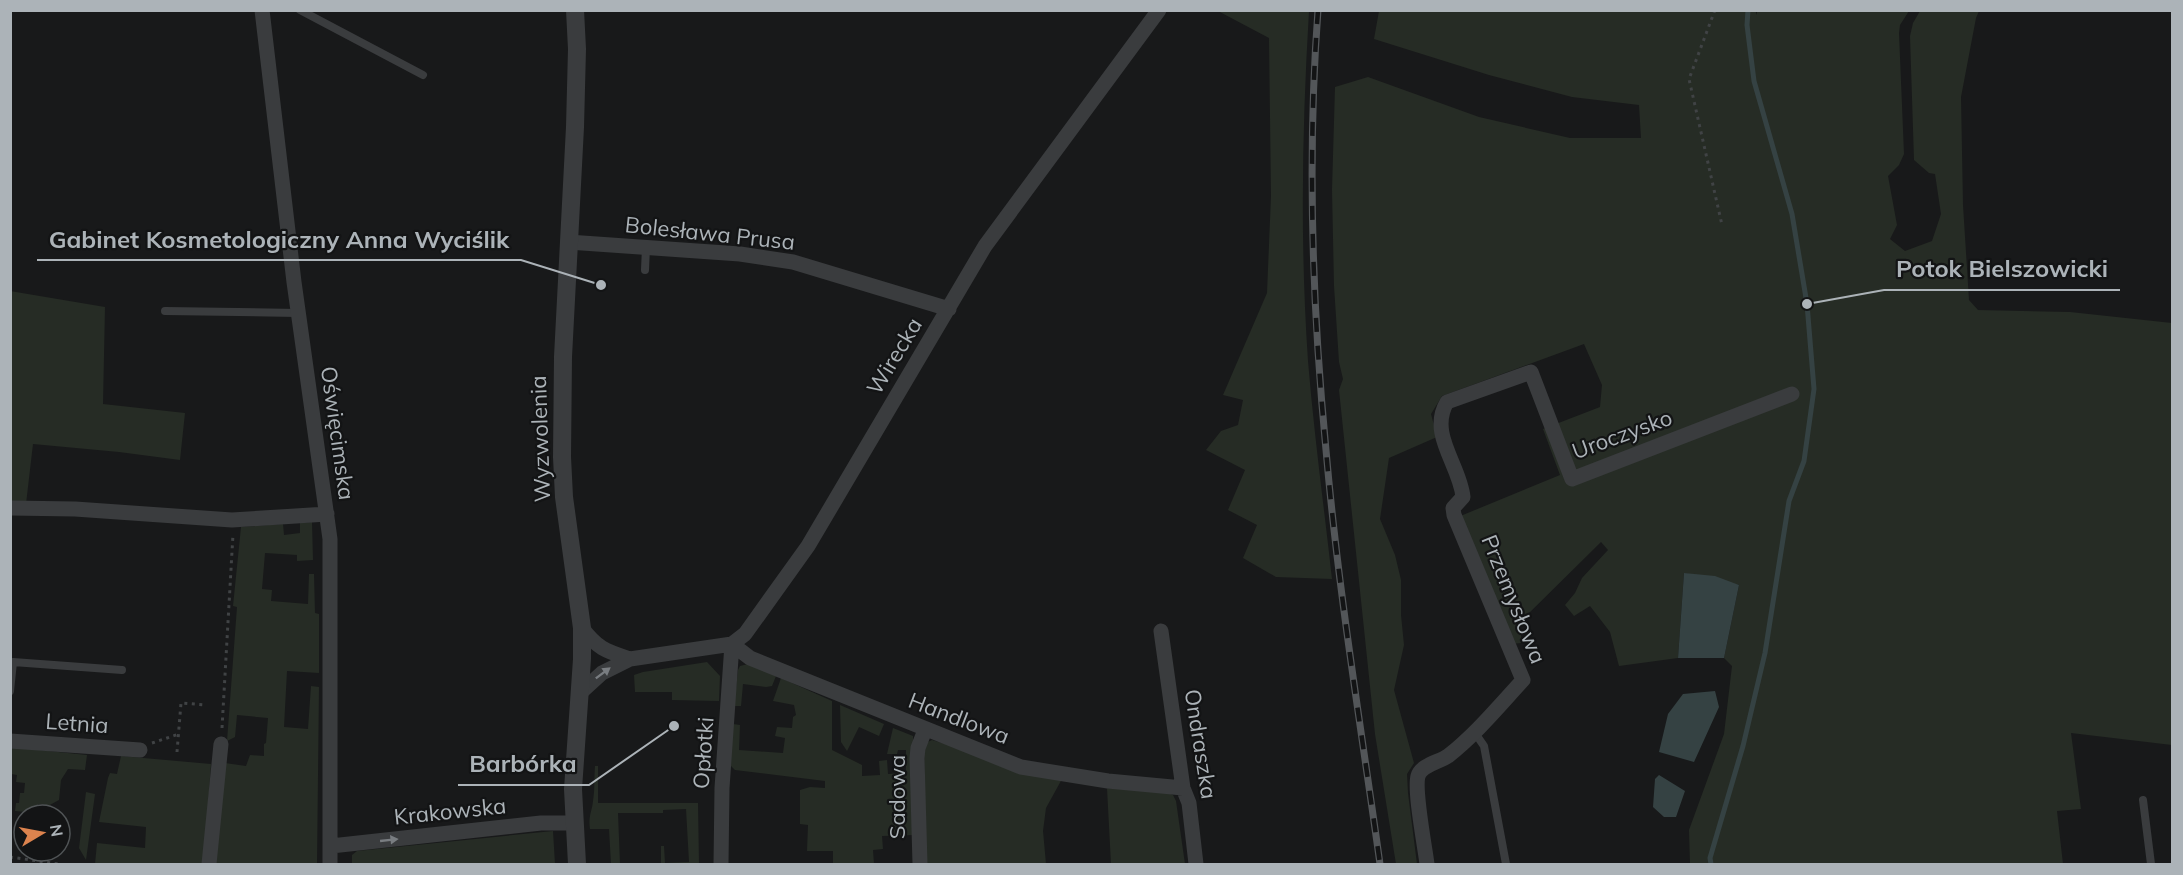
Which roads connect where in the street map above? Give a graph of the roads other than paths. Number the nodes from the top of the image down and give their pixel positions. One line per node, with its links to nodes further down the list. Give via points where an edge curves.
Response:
1 (262, 10): 11 (street, Oświęcimska)
2 (300, 10): 5 (lane)
3 (576, 10): 6 (street, Wyzwolenia, via 575,127)
4 (1159, 10): 9 (street, Wirecka, via 985,246)
5 (423, 75)
6 (568, 242): 7 (street, Bolesława Prusa); 16 (street, Wyzwolenia, via 562,457)
7 (646, 247): 8 (lane); 9 (street, Bolesława Prusa, via 783,260)
8 (645, 270)
9 (949, 309): 18 (street, Wirecka, via 808,546 746,634)
10 (165, 311): 11 (lane)
11 (298, 314): 15 (street, Oświęcimska)
12 (1531, 372): 13 (street, Uroczysko, via 1572,479); 24 (street, Przemysłowa, via 1447,402 1440,422 1463,497 1453,508 1454,515 1523,680)
13 (1792, 394)
14 (10, 508): 15 (street, via 232,520)
15 (327, 514): 31 (street, Oświęcimska, via 332,613)
16 (582, 628): 19 (street, via 603,649); 22 (street, Wyzwolenia)
17 (1161, 631): 28 (street, Ondraszka)
18 (732, 644): 19 (street); 23 (street, Handlowa, via 750,658); 35 (street, Opłotki)
19 (630, 659): 22 (street, one-way to 19, via 611,667)
20 (122, 670): 21 (lane, via 14,662)
21 (10, 691)
22 (579, 694): 30 (street, Wyzwolenia)
23 (925, 730): 28 (street, Handlowa, via 1021,767); 36 (street, Sadowa, via 917,758)
24 (1475, 733): 38 (street, Przemysłowa, via 1443,759 1421,770 1417,777); 39 (lane, via 1484,746)
25 (10, 741): 27 (street, Letnia)
26 (221, 744): 32 (street)
27 (140, 750)
28 (1183, 788): 37 (street, Ondraszka, via 1189,803)
29 (2143, 800): 40 (lane)
30 (574, 822): 31 (street, Krakowska, one-way to 30); 34 (street, Wyzwolenia)
31 (331, 846): 33 (street, Oświęcimska)
32 (209, 864)
33 (330, 864)
34 (577, 864)
35 (721, 864)
36 (920, 864)
37 (1196, 864)
38 (1427, 864)
39 (1506, 864)
40 (2151, 864)

